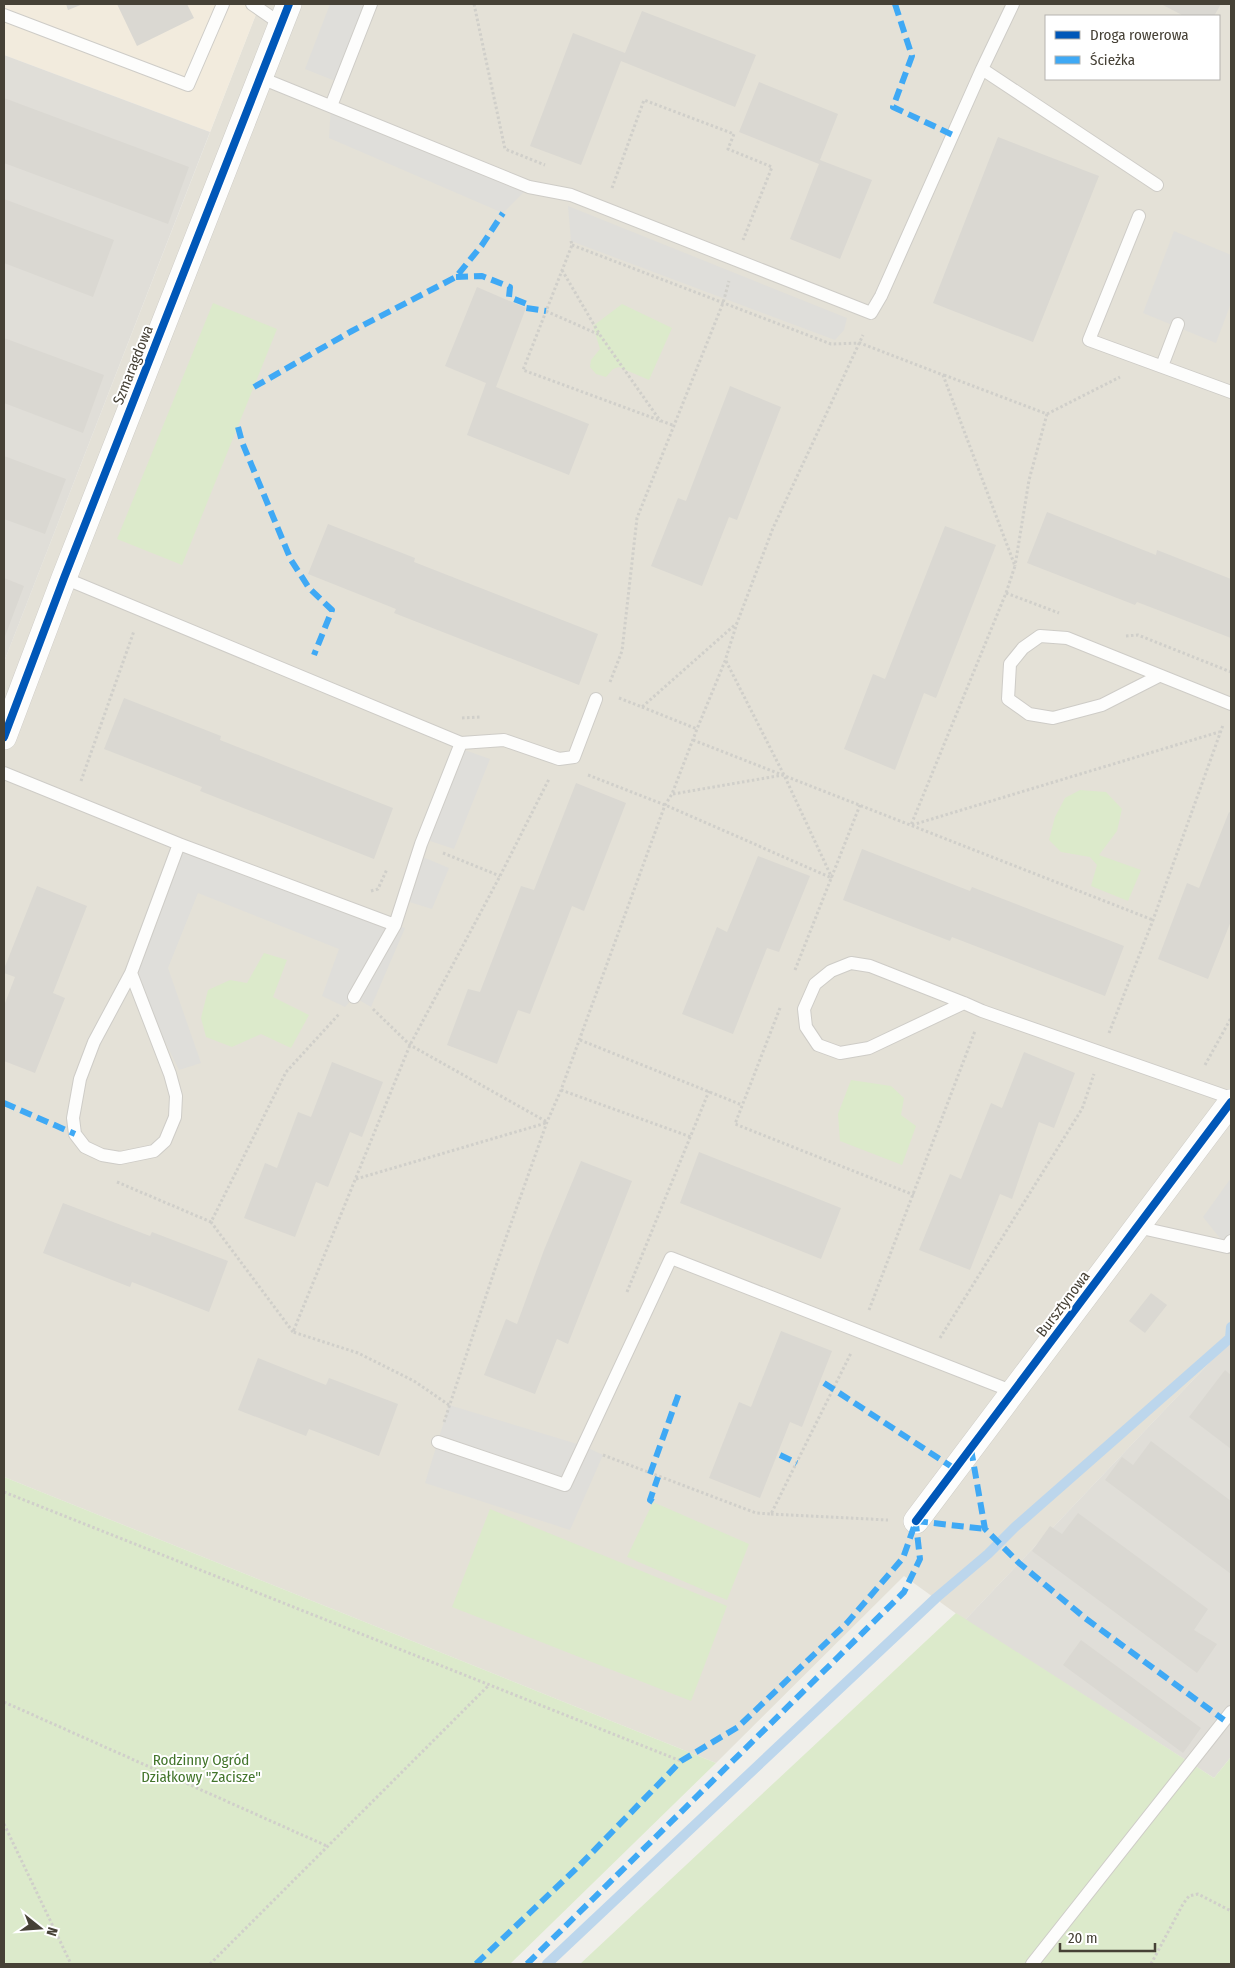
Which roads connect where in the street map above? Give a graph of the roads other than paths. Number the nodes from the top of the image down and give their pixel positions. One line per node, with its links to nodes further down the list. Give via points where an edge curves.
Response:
1 (223, 4): 6 (lane, via 188,85)
2 (252, 4): 5 (lane)
3 (371, 4): 9 (lane)
4 (1013, 4): 7 (lane)
5 (285, 14): 8 (street, Szmaragdowa)
6 (4, 15)
7 (982, 69): 9 (lane, via 871,313 571,195 529,187); 10 (lane)
8 (261, 78): 9 (lane); 15 (street, Szmaragdowa)
9 (331, 106)
10 (1157, 185)
11 (1139, 216): 13 (lane, via 1089,340)
12 (1178, 324): 13 (lane)
13 (1156, 363): 14 (lane)
14 (1231, 392)
15 (64, 578): 19 (street, Szmaragdowa); 20 (lane)
16 (1158, 676): 16 (lane, via 1067,638 1040,636 1023,648 1010,664 1008,698 1029,714 1053,718 1102,704); 18 (lane)
17 (601, 696): 20 (lane, via 574,757 558,761 504,740)
18 (1231, 704)
19 (4, 737)
20 (461, 743): 23 (lane, via 421,844)
21 (4, 773): 22 (lane)
22 (179, 844): 23 (lane); 24 (lane)
23 (395, 925): 25 (lane)
24 (131, 973): 24 (lane, via 94,1042 80,1079 73,1118 75,1134 85,1147 102,1155 120,1158 154,1151 165,1141 175,1117 176,1096 170,1074)
25 (354, 997)
26 (964, 1003): 26 (lane, via 870,966 851,963 831,971 815,984 804,1008 806,1027 818,1045 840,1053 869,1048); 27 (lane)
27 (1231, 1100): 28 (street, Bursztynowa)
28 (1137, 1227): 29 (lane, via 1227,1247); 30 (street, Bursztynowa)
29 (1231, 1241)
30 (1014, 1392): 31 (lane, via 671,1258 565,1485); 32 (street, Bursztynowa)
31 (438, 1442)
32 (916, 1521)
33 (1231, 1712): 34 (lane)
34 (1032, 1964)

